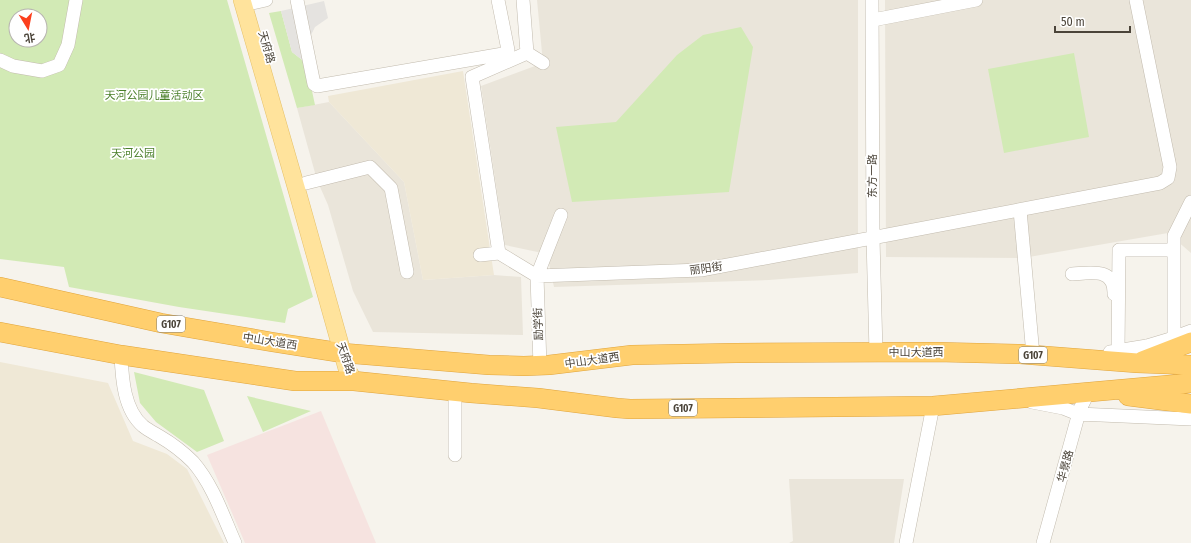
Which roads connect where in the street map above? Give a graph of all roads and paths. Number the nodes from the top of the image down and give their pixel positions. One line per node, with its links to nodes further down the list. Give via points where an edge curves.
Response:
1 (76, 0): 11 (street, via 68,45 60,65 42,71 13,66)
2 (297, 0): 3 (street, via 314,84 317,86 503,54 508,50)
3 (498, 0)
4 (523, 0): 10 (street)
5 (872, 0): 9 (street, 东方一路)
6 (976, 0): 9 (street)
7 (1136, 0): 15 (street, 丽阳街, via 1170,167 1168,178 1160,183)
8 (252, 1): 13 (main road, 天府路); 30 (main road, 天府路)
9 (873, 20): 17 (street, 东方一路)
10 (528, 52): 12 (street); 19 (street, via 472,77)
11 (0, 60)
12 (543, 62)
13 (306, 183): 21 (street, via 370,167 391,188); 30 (main road, 天府路)
14 (1191, 202): 18 (street, via 1174,236)
15 (1020, 210): 17 (street, 丽阳街); 32 (street)
16 (561, 215): 23 (street)
17 (873, 238): 23 (street, 丽阳街, via 701,270); 29 (street, 东方一路)
18 (1174, 250): 27 (street); 28 (street, via 1119,250)
19 (499, 253): 20 (street); 23 (street)
20 (480, 255)
21 (407, 272)
22 (1072, 274): 28 (street, via 1096,273 1108,276 1114,285)
23 (537, 279): 36 (street, 励学街)
24 (0, 287): 30 (highway, 中山大道西 / G107, via 161,323)
25 (1191, 331): 27 (street)
26 (2, 333): 31 (highway, G107)
27 (1182, 340): 28 (street); 34 (highway)
28 (1115, 351): 33 (street)
29 (876, 352): 32 (highway, 中山大道西 / G107); 36 (highway, 中山大道西 / G107, via 632,355)
30 (349, 353): 36 (highway, 中山大道西 / G107, via 489,365); 37 (main road, 天府路, via 359,371)
31 (121, 355): 37 (highway, G107, via 295,380); 48 (street, via 126,395 136,418 192,462 205,479)
32 (1033, 355): 33 (highway, 中山大道西 / G107)
33 (1074, 358): 34 (highway, 中山大道西 / G107)
34 (1137, 362): 35 (highway, 中山大道西 / G107)
35 (1191, 365)
36 (540, 366)
37 (354, 381): 39 (highway, G107)
38 (1191, 383): 40 (highway, G107)
39 (455, 391): 44 (highway, G107, via 630,409); 47 (street)
40 (1091, 392): 41 (highway); 42 (highway, G107); 43 (highway); 45 (street, 华景路, via 1082,403)
41 (1191, 393)
42 (1012, 399): 44 (highway, G107); 45 (street, via 1063,408)
43 (1191, 404)
44 (933, 406): 49 (street)
45 (1078, 414): 46 (street); 50 (street, 华景路)
46 (1191, 419)
47 (455, 455)
48 (235, 543)
49 (906, 543)
50 (1043, 543)

